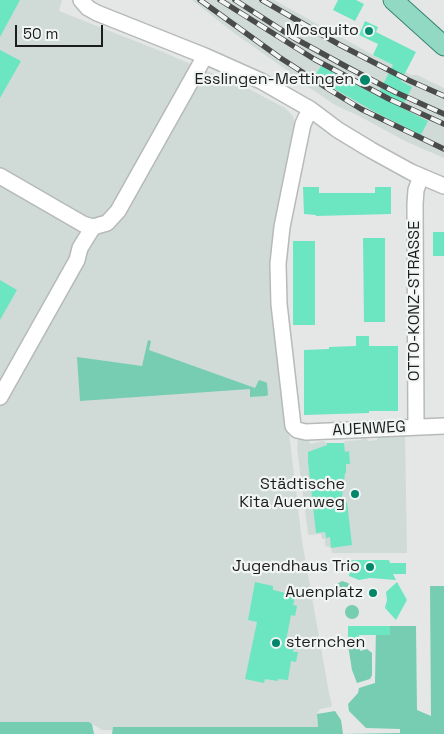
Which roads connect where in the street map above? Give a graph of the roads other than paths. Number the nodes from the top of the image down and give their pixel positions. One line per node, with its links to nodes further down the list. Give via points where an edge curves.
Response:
1 (81, 0): 6 (street, via 97,14)
2 (393, 0): 5 (main road)
3 (407, 0): 4 (main road)
4 (444, 33)
5 (444, 46)
6 (205, 56): 7 (street, via 261,81); 11 (street, via 116,214 109,222)
7 (310, 109): 9 (street, via 338,130); 14 (street, AUENWEG, via 298,148 278,264 292,422 300,432)
8 (0, 176): 11 (street, via 83,224)
9 (421, 176): 10 (street); 14 (street, OTTO-KONZ-STRASSE, via 415,204)
10 (444, 186)
11 (98, 226): 12 (street, via 80,248 77,260)
12 (0, 397)
13 (444, 426): 14 (street, AUENWEG)
14 (416, 427)

